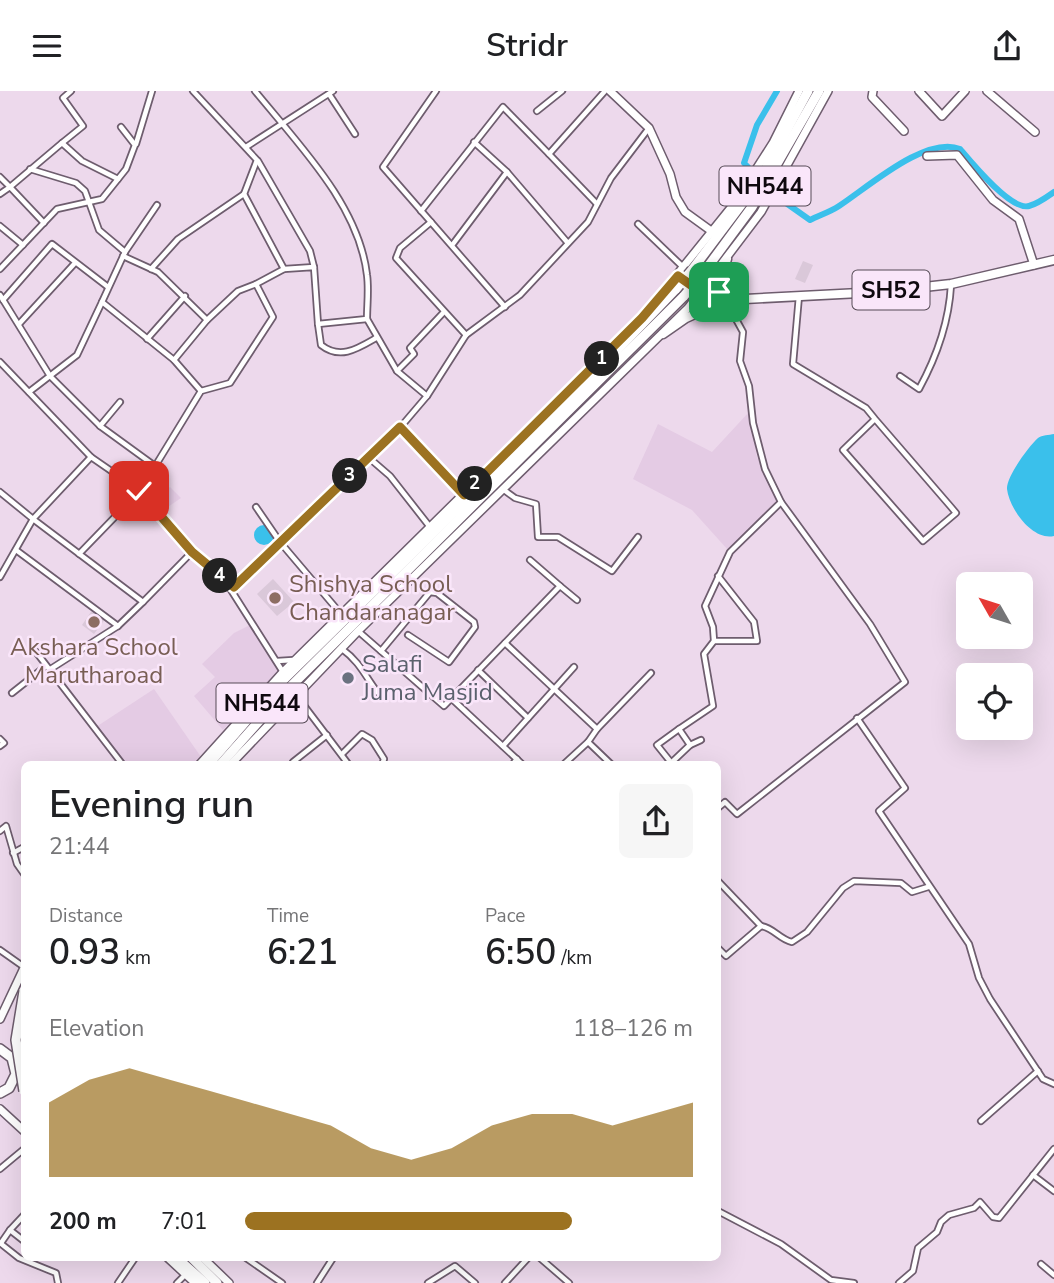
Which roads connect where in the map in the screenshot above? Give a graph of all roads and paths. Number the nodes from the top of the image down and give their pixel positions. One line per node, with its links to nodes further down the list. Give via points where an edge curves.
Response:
1 (71, 91): 24 (street, via 62,98 83,126)
2 (152, 91): 26 (street)
3 (193, 91): 27 (street)
4 (255, 91): 18 (street)
5 (436, 91): 41 (street, via 383,167)
6 (562, 91): 17 (street)
7 (608, 91): 20 (street); 28 (street)
8 (799, 91): 46 (street, via 754,174)
9 (808, 91): 59 (highway, NH544, via 759,181)
10 (819, 91): 152 (highway, NH544, bridge, via 752,207 684,296 285,692)
11 (828, 91): 51 (street, via 772,194)
12 (873, 91): 21 (street, via 872,97)
13 (919, 91): 14 (street, via 942,116)
14 (965, 91)
15 (987, 91): 22 (street)
16 (331, 92): 18 (street); 23 (street)
17 (537, 111)
18 (282, 124): 27 (street); 72 (street, via 330,184 359,242 368,276)
19 (121, 127): 26 (street)
20 (649, 128): 40 (street, via 611,178); 46 (street, via 685,212)
21 (904, 131)
22 (1035, 132)
23 (355, 134)
24 (62, 142): 31 (street); 34 (street, via 82,161)
25 (474, 142): 28 (street, via 503,107); 32 (street); 41 (street)
26 (135, 145): 34 (street)
27 (246, 147): 30 (street)
28 (549, 154): 40 (street)
29 (927, 156): 54 (street, via 957,155 993,200 1019,219)
30 (257, 160): 37 (street); 55 (street, via 310,251)
31 (30, 169): 35 (street); 38 (street, via 76,183)
32 (507, 171): 47 (street); 48 (street)
33 (0, 177): 35 (street)
34 (118, 179): 38 (street, via 102,199)
35 (9, 187): 36 (street); 43 (street)
36 (0, 194)
37 (244, 194): 57 (street, via 178,239); 58 (street)
38 (88, 202): 43 (street, via 57,209); 50 (street, via 99,230)
39 (157, 205): 50 (street)
40 (597, 205): 47 (street)
41 (421, 211): 42 (street)
42 (431, 222): 48 (street); 71 (street, via 400,248 396,258)
43 (44, 223): 49 (street)
44 (638, 224): 59 (street)
45 (0, 226): 49 (street)
46 (714, 233): 59 (street)
47 (568, 242): 70 (street)
48 (453, 244): 70 (street)
49 (23, 245): 56 (street)
50 (124, 254): 57 (street); 63 (street)
51 (727, 259): 64 (street); 68 (main road, via 718,286)
52 (1054, 260): 54 (main road, SH52)
53 (75, 263): 63 (street); 67 (street, via 52,244); 74 (street)
54 (1034, 265): 62 (main road, SH52)
55 (314, 267): 58 (street); 75 (street)
56 (0, 269)
57 (152, 269): 65 (street)
58 (284, 269): 61 (street)
59 (688, 269): 60 (street); 151 (highway, NH544, bridge, via 676,289 585,384 272,691)
60 (678, 276): 64 (main road); 98 (street, via 642,318)
61 (256, 284): 73 (street, via 238,291); 85 (street, via 273,317 230,383)
62 (951, 284): 66 (main road, SH52); 84 (street, via 945,326 931,368 919,389)
63 (108, 287): 69 (street)
64 (701, 292): 68 (main road); 76 (street)
65 (185, 296): 73 (street); 79 (street)
66 (799, 296): 68 (main road, SH52); 89 (street, via 793,364 866,408)
67 (2, 297): 74 (street)
68 (726, 300): 76 (main road, via 685,318); 99 (street, via 743,332 740,361 753,423 765,469)
69 (102, 302): 79 (street); 83 (street, via 77,355)
70 (505, 307): 77 (street)
71 (443, 313): 77 (street); 82 (street, via 410,348 414,354)
72 (367, 319): 75 (street); 78 (street)
73 (208, 320): 80 (street)
74 (19, 324): 83 (street)
75 (317, 324): 78 (street, via 321,345 329,352 351,352)
76 (663, 334): 95 (street)
77 (466, 335): 87 (street)
78 (376, 338): 82 (street)
79 (147, 339): 80 (street)
80 (174, 360): 85 (street)
81 (0, 362): 86 (street)
82 (397, 371): 87 (street)
83 (50, 376): 86 (street); 90 (street)
84 (900, 376)
85 (201, 391): 94 (street)
86 (29, 392): 92 (street)
87 (427, 396): 91 (street)
88 (120, 402): 90 (street)
89 (875, 419): 89 (street, via 843,450 923,541 956,513)
90 (100, 426): 94 (street)
91 (400, 427): 93 (street); 98 (street)
92 (91, 457): 96 (street); 101 (street)
93 (369, 457): 102 (street); 104 (street)
94 (155, 466): 96 (street)
95 (504, 489): 103 (street, via 536,504 538,537 558,537 612,571); 117 (street)
96 (139, 491): 106 (street); 107 (street)
97 (0, 492): 101 (street)
98 (464, 495): 102 (street)
99 (781, 502): 110 (street, via 730,552); 137 (street, via 870,624 905,682)
100 (256, 507): 104 (street)
101 (33, 519): 105 (street); 107 (street)
102 (430, 527): 115 (street)
103 (638, 537)
104 (280, 542): 112 (street); 115 (street)
105 (16, 550): 109 (street); 116 (street)
106 (192, 552): 112 (street); 114 (street)
107 (79, 554): 114 (street)
108 (530, 560): 111 (street)
109 (1, 575)
110 (718, 576): 119 (street, via 705,606); 119 (street, via 754,622 757,641)
111 (560, 586): 113 (street); 120 (street)
112 (234, 587): 125 (street, via 231,590)
113 (578, 600)
114 (143, 602): 116 (street)
115 (341, 615): 124 (street)
116 (118, 626): 127 (street)
117 (358, 631): 122 (street); 123 (street)
118 (408, 635): 123 (street, via 449,661 475,628 474,622 430,592)
119 (714, 641): 139 (street, via 704,654 713,706)
120 (505, 643): 128 (street); 131 (street)
121 (33, 647): 127 (street)
122 (341, 648): 133 (street, via 363,667); 134 (street)
123 (381, 651): 135 (street, via 444,706)
124 (295, 660): 125 (street); 129 (street)
125 (277, 661): 129 (street)
126 (574, 667): 131 (street)
127 (48, 668): 132 (street); 149 (street)
128 (478, 670): 135 (street); 136 (street)
129 (283, 672): 150 (street)
130 (651, 673): 138 (street)
131 (552, 690): 136 (street); 138 (street)
132 (12, 693)
133 (378, 693)
134 (295, 694): 140 (street); 153 (street)
135 (451, 698): 146 (street)
136 (528, 718): 146 (street)
137 (857, 718): 161 (street, via 737,814 725,802); 167 (street, via 905,788 879,811)
138 (597, 729): 143 (street)
139 (679, 729): 144 (street); 159 (street, via 657,745)
140 (327, 735): 147 (street); 154 (street)
141 (0, 739): 145 (street, via 4,743)
142 (701, 740): 144 (street)
143 (588, 742): 157 (street); 158 (street)
144 (690, 745): 160 (street)
145 (0, 746)
146 (503, 746): 148 (street)
147 (342, 755): 155 (street); 156 (street, via 362,734 372,740)
148 (517, 759)
149 (120, 761)
150 (203, 761)
151 (211, 761)
152 (224, 761)
153 (237, 761)
154 (294, 761)
155 (346, 761)
156 (383, 761)
157 (567, 761)
158 (608, 761)
159 (669, 761)
160 (674, 761)
161 (721, 805)
162 (0, 831): 164 (street, via 6,826)
163 (21, 848): 164 (street)
164 (13, 853): 165 (street)
165 (21, 868)
166 (721, 884): 168 (street)
167 (929, 887): 168 (street, via 912,891 901,883 854,881 792,942); 180 (street, via 969,944 990,999)
168 (761, 926): 171 (street)
169 (0, 950): 173 (street)
170 (721, 951): 171 (street)
171 (726, 956): 172 (street)
172 (721, 960)
173 (21, 965)
174 (21, 972): 175 (street)
175 (3, 1003): 177 (street)
176 (21, 1010): 181 (highway, bridge, via 16,1041)
177 (0, 1019)
178 (0, 1049): 179 (highway)
179 (20, 1069): 183 (highway)
180 (1038, 1071): 182 (street); 185 (street)
181 (21, 1072)
182 (1054, 1084)
183 (0, 1093)
184 (0, 1109): 186 (street)
185 (982, 1121)
186 (21, 1128)
187 (1054, 1149): 190 (street)
188 (21, 1152): 189 (street)
189 (0, 1169)
190 (1033, 1175): 191 (street); 227 (street, via 999,1219 980,1202 949,1215 918,1248 913,1271)
191 (1054, 1191)
192 (721, 1213): 226 (street, via 781,1244 831,1280)
193 (21, 1218): 194 (street)
194 (10, 1230): 195 (street); 196 (street)
195 (21, 1239)
196 (0, 1243): 197 (street)
197 (21, 1259)
198 (26, 1261): 214 (street, via 56,1273)
199 (133, 1261): 215 (street)
200 (171, 1261): 211 (street)
201 (180, 1261): 218 (highway)
202 (195, 1261): 219 (highway)
203 (206, 1261): 220 (street)
204 (250, 1261): 221 (street)
205 (331, 1261): 222 (street)
206 (458, 1261): 210 (street)
207 (526, 1261): 213 (street)
208 (543, 1261): 225 (street)
209 (1041, 1264): 212 (street)
210 (455, 1266): 223 (street); 224 (street)
211 (186, 1274): 216 (street); 217 (street)
212 (1054, 1275)
213 (509, 1282)
214 (58, 1283)
215 (118, 1283)
216 (177, 1283)
217 (195, 1283)
218 (205, 1283)
219 (217, 1283)
220 (229, 1283)
221 (282, 1283)
222 (317, 1283)
223 (428, 1283)
224 (475, 1283)
225 (569, 1283)
226 (854, 1283)
227 (899, 1283)

